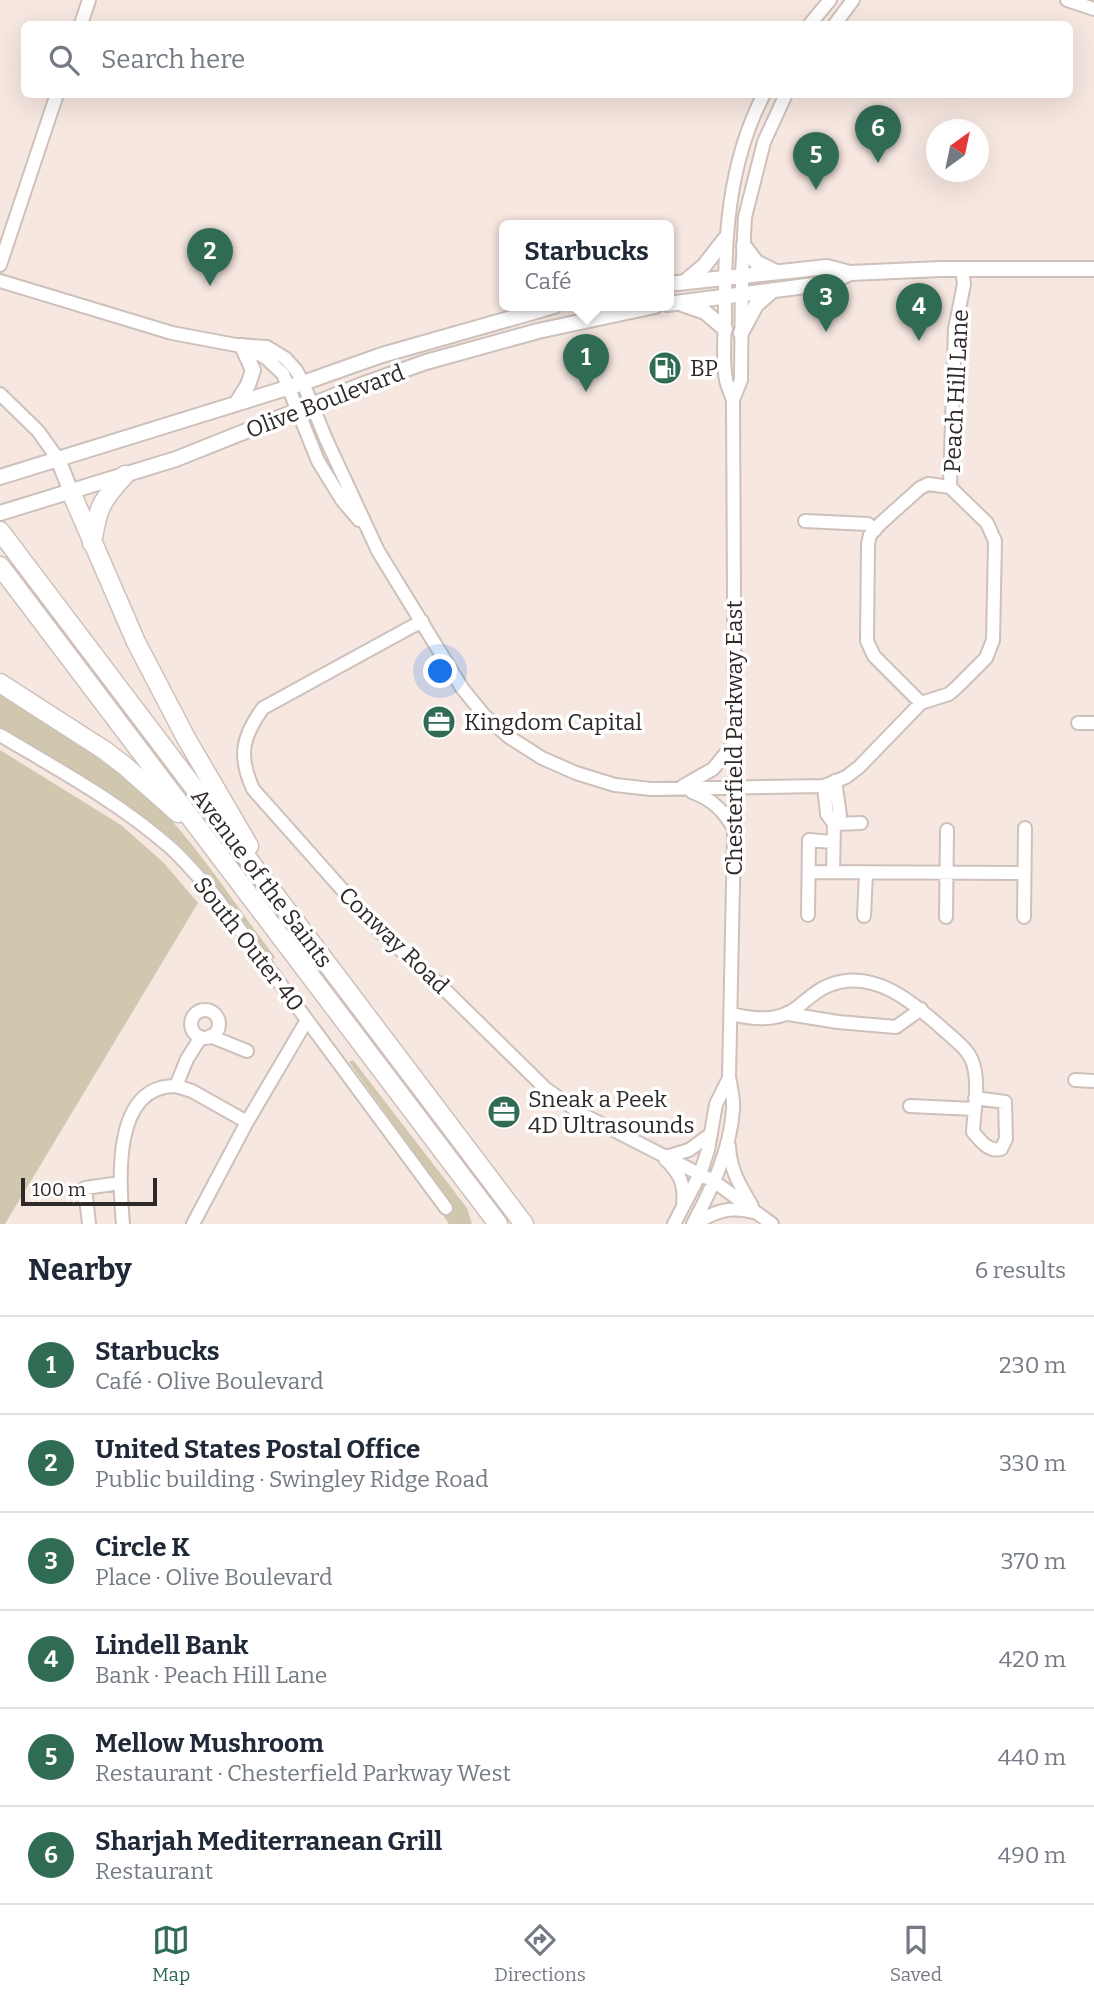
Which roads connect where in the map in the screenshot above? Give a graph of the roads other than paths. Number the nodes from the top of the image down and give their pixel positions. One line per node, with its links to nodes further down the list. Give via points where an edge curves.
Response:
1 (89, 0): 6 (street)
2 (830, 0): 7 (street)
3 (853, 0): 8 (street)
4 (1067, 0): 5 (street)
5 (1094, 9)
6 (82, 21)
7 (812, 21)
8 (837, 21)
9 (56, 98): 14 (street)
10 (762, 98): 12 (street, Chesterfield Parkway East, via 742,150)
11 (784, 98): 13 (street, Chesterfield Parkway East, via 754,173)
12 (725, 239): 20 (street, Chesterfield Parkway East); 22 (main road)
13 (744, 246): 17 (main road, via 756,262); 19 (street, Chesterfield Parkway East)
14 (0, 265)
15 (962, 269): 16 (main road); 18 (main road); 43 (street, Peach Hill Lane)
16 (1094, 269)
17 (777, 272): 18 (main road, via 827,267); 19 (main road)
18 (850, 273): 24 (main road, via 829,283)
19 (742, 276): 20 (main road); 25 (street, Chesterfield Parkway East)
20 (724, 278): 22 (main road); 26 (street, Chesterfield Parkway East)
21 (0, 281): 33 (street, via 159,329)
22 (686, 281): 23 (main road)
23 (674, 283)
24 (774, 289): 25 (main road); 32 (main road, via 756,305)
25 (742, 293): 26 (main road); 32 (street, Chesterfield Parkway East)
26 (724, 295): 27 (main road); 31 (street, Chesterfield Parkway East)
27 (674, 303)
28 (674, 304): 31 (main road, via 705,312)
29 (536, 311): 34 (main road, Olive Boulevard)
30 (632, 311): 38 (main road, Olive Boulevard, via 458,353)
31 (725, 329): 36 (street, Chesterfield Parkway East, via 726,380)
32 (741, 332): 36 (street, Chesterfield Parkway East, via 741,380)
33 (242, 346): 34 (street, via 258,345 278,353 292,364); 37 (main road, via 253,370)
34 (296, 385): 37 (main road, Olive Boulevard); 38 (street); 39 (street)
35 (0, 394): 40 (street, via 38,431)
36 (733, 400): 58 (street, Chesterfield Parkway East)
37 (236, 404): 40 (main road, Olive Boulevard)
38 (312, 405): 39 (main road, Olive Boulevard); 47 (street)
39 (298, 411): 41 (main road, Olive Boulevard); 47 (street, via 326,475)
40 (58, 459): 42 (main road, Olive Boulevard); 44 (main road)
41 (124, 475): 44 (main road, Olive Boulevard); 50 (highway, via 97,511)
42 (0, 477)
43 (950, 487): 48 (street, via 928,484); 54 (street, Peach Hill Lane, via 987,523 995,541 993,640 986,658 949,694)
44 (71, 492): 45 (main road, Olive Boulevard); 50 (highway)
45 (0, 513)
46 (806, 521): 48 (street, via 868,523)
47 (368, 530): 52 (street)
48 (875, 530): 54 (street, via 868,544 867,641 874,656)
49 (4, 537): 74 (highway, Avenue of the Saints)
50 (92, 543): 74 (highway, via 136,642)
51 (0, 566): 67 (highway, Avenue of the Saints)
52 (422, 621): 61 (street, via 472,701 524,748 558,766 615,785); 92 (street, Conway Road, via 263,708 243,751 248,778 260,798 379,932 546,1089 582,1114)
53 (0, 683): 67 (highway, via 125,766)
54 (921, 703): 59 (street, Peach Hill Lane, via 859,767)
55 (1078, 723): 56 (street)
56 (1094, 723)
57 (0, 735): 82 (street, South Outer 40, via 84,785 174,851 216,897)
58 (735, 742): 60 (street, Chesterfield Parkway East); 61 (street, via 713,769)
59 (830, 784): 60 (street); 63 (street, via 827,814)
60 (735, 788): 61 (street); 65 (street, Chesterfield Parkway East)
61 (680, 789): 65 (street, via 705,796)
62 (861, 823): 63 (street)
63 (834, 824): 68 (street)
64 (1025, 828): 73 (street)
65 (734, 829): 80 (street, Chesterfield Parkway East)
66 (947, 830): 72 (street)
67 (205, 836): 102 (highway, Avenue of the Saints)
68 (832, 842): 69 (street, via 809,840); 70 (street)
69 (809, 872): 70 (street); 75 (street)
70 (832, 872): 71 (street)
71 (866, 873): 72 (street); 76 (street)
72 (948, 873): 73 (street); 77 (street)
73 (1024, 873): 78 (street)
74 (269, 887): 103 (highway, Avenue of the Saints)
75 (808, 915)
76 (864, 916)
77 (946, 917)
78 (1024, 918)
79 (920, 1009): 81 (street, via 896,1027); 81 (street, via 872,982 850,980 813,994); 88 (street, via 969,1055 974,1068 974,1103)
80 (732, 1014): 81 (street, via 753,1019); 84 (street, Chesterfield Parkway East)
81 (788, 1014)
82 (307, 1020): 89 (street); 96 (street, South Outer 40)
83 (247, 1051): 87 (street, via 205,1036 187,1059)
84 (729, 1077): 90 (street, Chesterfield Parkway East, via 716,1104); 91 (street, Chesterfield Parkway East, via 733,1108)
85 (1075, 1080): 86 (street)
86 (1094, 1081)
87 (176, 1086): 89 (street); 95 (street, via 153,1089 136,1106 126,1136)
88 (909, 1106)
89 (247, 1122): 101 (street)
90 (711, 1133): 92 (street, via 689,1150); 93 (street, Chesterfield Parkway East)
91 (728, 1138): 94 (street, Chesterfield Parkway East); 98 (street, via 736,1180)
92 (660, 1154): 93 (street, Conway Road); 97 (street, via 681,1178)
93 (700, 1174): 94 (street, Conway Road); 97 (street, Chesterfield Parkway East)
94 (715, 1182): 98 (street, Conway Road); 105 (street, Chesterfield Parkway East)
95 (120, 1183): 99 (street, via 85,1188); 100 (street)
96 (446, 1208)
97 (683, 1209): 104 (street, Chesterfield Parkway East)
98 (756, 1212): 105 (street, via 721,1210); 106 (street, Conway Road)
99 (89, 1224)
100 (123, 1224)
101 (193, 1224)
102 (498, 1224)
103 (524, 1224)
104 (674, 1224)
105 (694, 1224)
106 (772, 1224)

